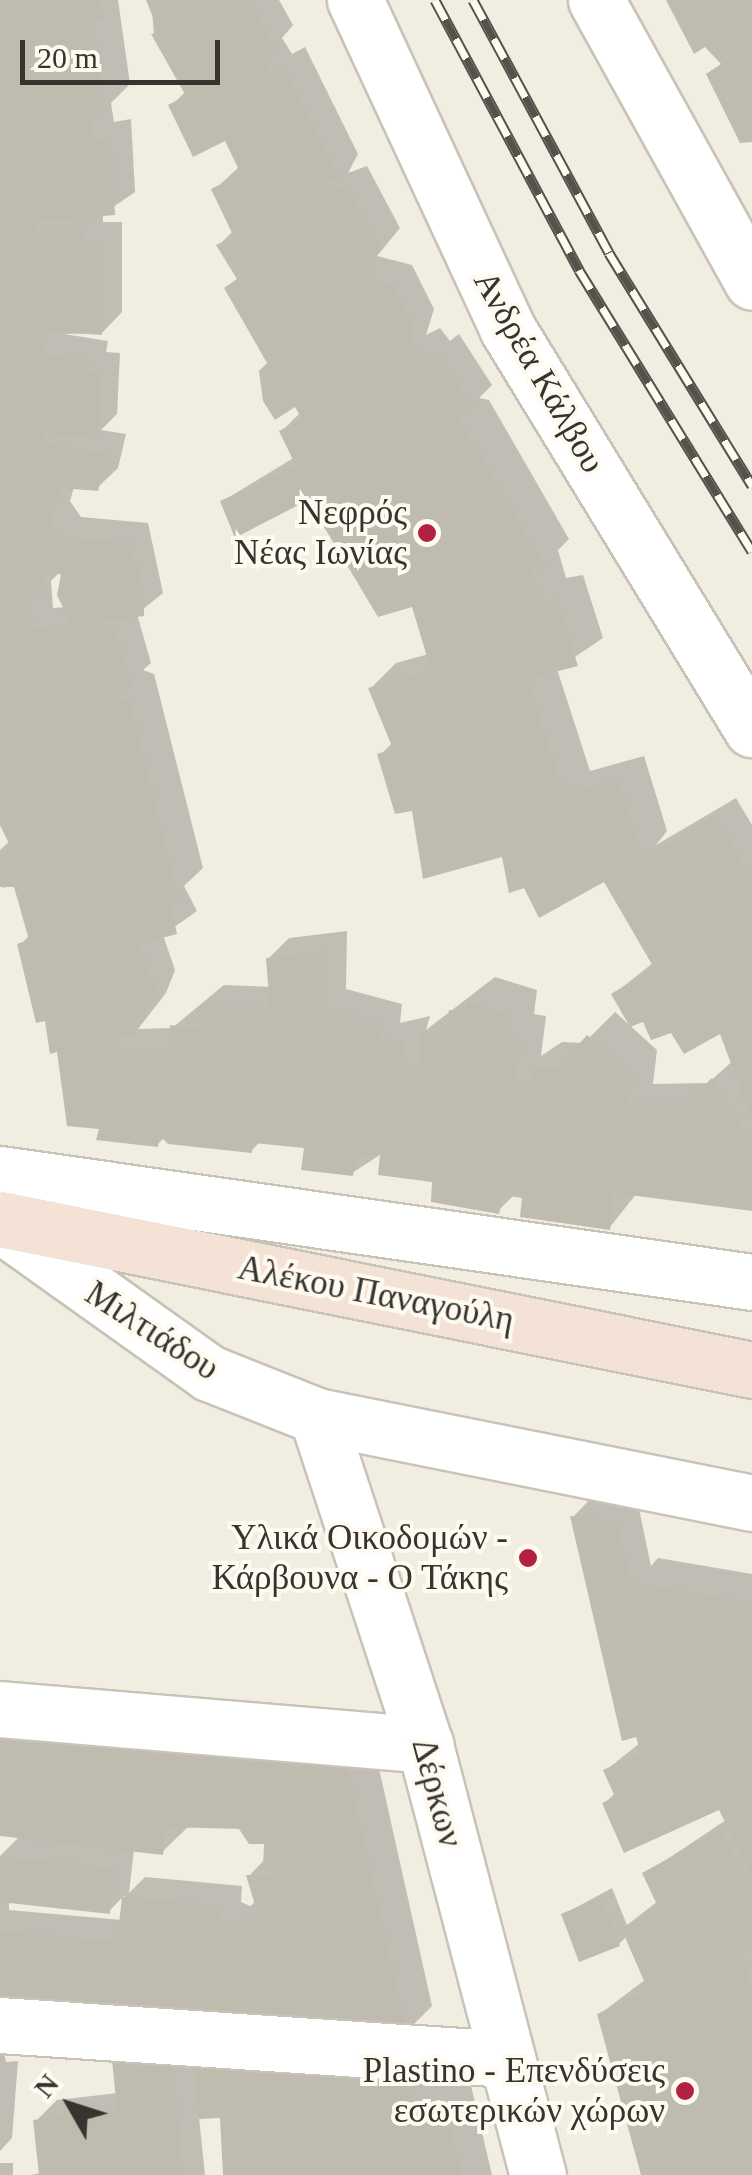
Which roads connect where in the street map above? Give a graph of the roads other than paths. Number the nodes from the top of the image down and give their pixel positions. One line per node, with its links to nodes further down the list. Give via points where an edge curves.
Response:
1 (355, 0): 4 (street, Ανδρέα Κάλβου, via 507,328)
2 (596, 0): 3 (street)
3 (752, 282)
4 (752, 729)
5 (0, 1174): 7 (street)
6 (0, 1222): 8 (street, Αλέκου Παναγούλη); 9 (street, Μιλτιάδου, via 209,1374)
7 (752, 1282)
8 (752, 1370)
9 (317, 1416): 10 (street, Μιλτιάδου); 12 (street, Δέρκων)
10 (752, 1503)
11 (0, 1709): 12 (street)
12 (425, 1745): 14 (street, Δέρκων)
13 (0, 2025): 14 (street)
14 (508, 2059): 15 (street, Δέρκων)
15 (538, 2175)

